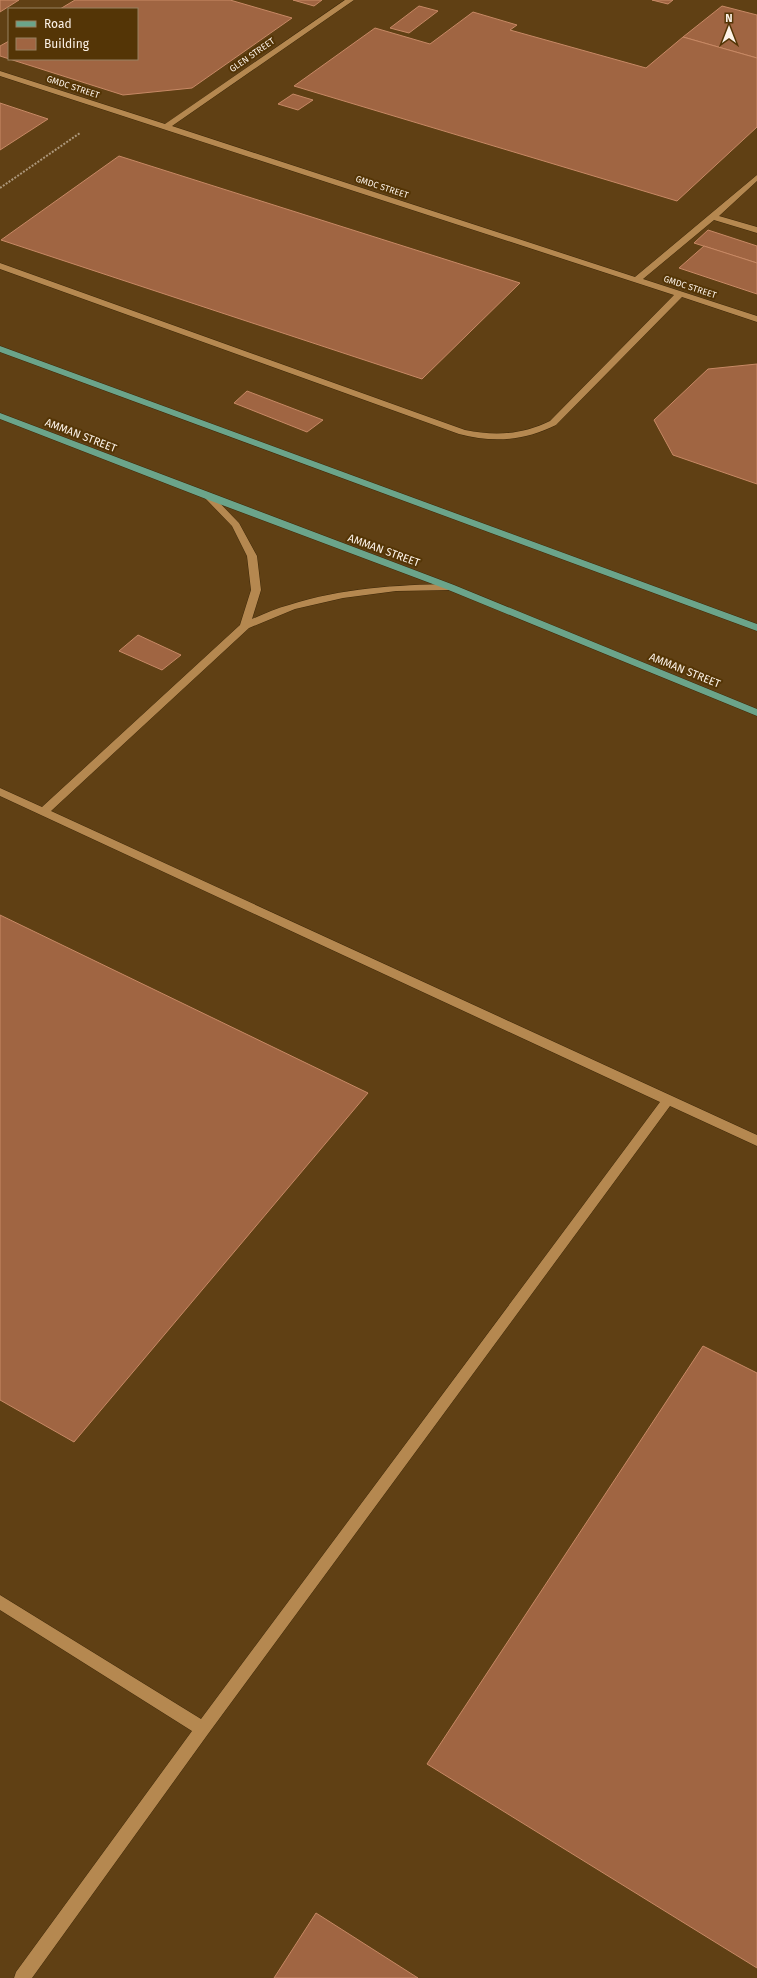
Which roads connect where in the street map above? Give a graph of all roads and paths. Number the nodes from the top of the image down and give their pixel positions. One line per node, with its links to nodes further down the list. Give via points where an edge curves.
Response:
1 (350, 0): 4 (street, GLEN STREET)
2 (0, 73): 3 (street, GMDC STREET)
3 (113, 110): 4 (street, GMDC STREET); 6 (path)
4 (166, 127): 10 (street, GMDC STREET)
5 (757, 177): 7 (street)
6 (0, 188)
7 (713, 216): 8 (street); 10 (street)
8 (757, 230)
9 (0, 266): 11 (street, via 462,432 481,437 501,438 522,437 553,423)
10 (636, 280): 11 (street, GMDC STREET)
11 (680, 294): 12 (street, GMDC STREET)
12 (757, 319)
13 (0, 348): 18 (main road)
14 (0, 416): 15 (main road, AMMAN STREET)
15 (209, 497): 16 (main road, AMMAN STREET); 17 (street, via 236,525 252,556 256,590)
16 (450, 587): 17 (street, via 396,588 343,595 292,607); 19 (main road, AMMAN STREET)
17 (246, 626): 21 (street)
18 (757, 628)
19 (757, 713)
20 (0, 792): 21 (street)
21 (44, 812): 22 (street)
22 (668, 1100): 23 (street); 25 (street)
23 (757, 1141)
24 (0, 1602): 25 (street)
25 (203, 1729): 26 (street)
26 (22, 1978)

